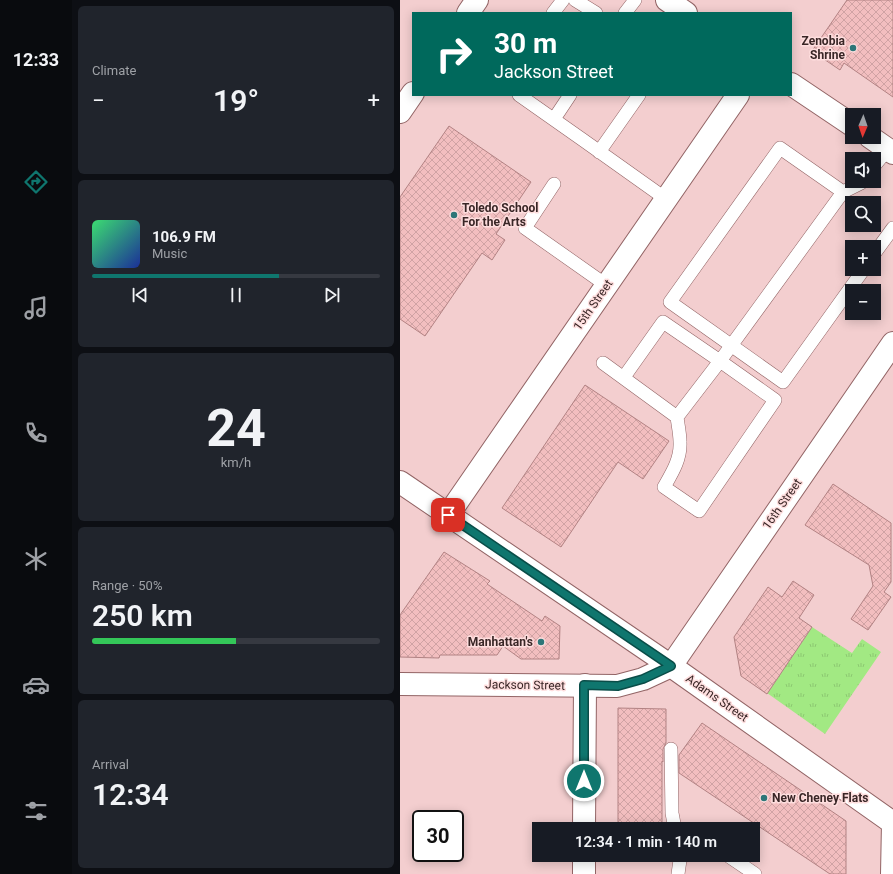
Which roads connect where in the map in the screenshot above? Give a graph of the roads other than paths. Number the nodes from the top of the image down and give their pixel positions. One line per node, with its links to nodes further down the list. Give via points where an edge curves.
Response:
1 (476, 0): 6 (street)
2 (563, 0): 7 (lane)
3 (575, 0): 8 (lane)
4 (634, 0): 9 (lane)
5 (667, 0): 10 (street)
6 (469, 12)
7 (554, 12)
8 (594, 12)
9 (626, 12)
10 (685, 12)
11 (792, 85): 19 (street)
12 (412, 94): 17 (street)
13 (520, 96): 18 (lane)
14 (569, 96): 18 (lane)
15 (638, 96): 22 (lane)
16 (737, 96): 27 (street, 15th Street)
17 (400, 112)
18 (554, 119): 22 (lane)
19 (845, 120)
20 (880, 144): 21 (street)
21 (890, 151): 23 (lane)
22 (599, 152): 27 (lane)
23 (881, 159)
24 (554, 184): 31 (lane, via 525,228)
25 (850, 188): 26 (lane)
26 (843, 192): 33 (lane); 33 (lane, via 780,148 670,302)
27 (666, 199): 31 (street, 15th Street)
28 (893, 228): 29 (lane)
29 (881, 244)
30 (859, 276): 33 (lane, via 783,382)
31 (606, 285): 39 (street, 15th Street)
32 (893, 343): 40 (street, 16th Street)
33 (730, 345): 34 (lane)
34 (720, 361): 36 (lane, via 663,322); 37 (lane); 37 (lane, via 775,400 700,511 664,487 675,468 678,455 680,443)
35 (604, 363): 36 (lane)
36 (624, 377): 37 (lane)
37 (677, 417)
38 (400, 482): 39 (street, Adams Street)
39 (448, 515): 40 (street, Adams Street)
40 (671, 666): 42 (street, Jackson Street, via 643,679 618,686); 46 (street, Adams Street)
41 (400, 684): 42 (street, Jackson Street)
42 (584, 685): 44 (street)
43 (671, 749): 45 (lane)
44 (584, 822)
45 (674, 822)
46 (893, 823): 53 (street)
47 (584, 862): 50 (street)
48 (680, 862): 51 (lane)
49 (737, 862): 52 (lane)
50 (584, 874)
51 (678, 874)
52 (755, 874)
53 (892, 874)

